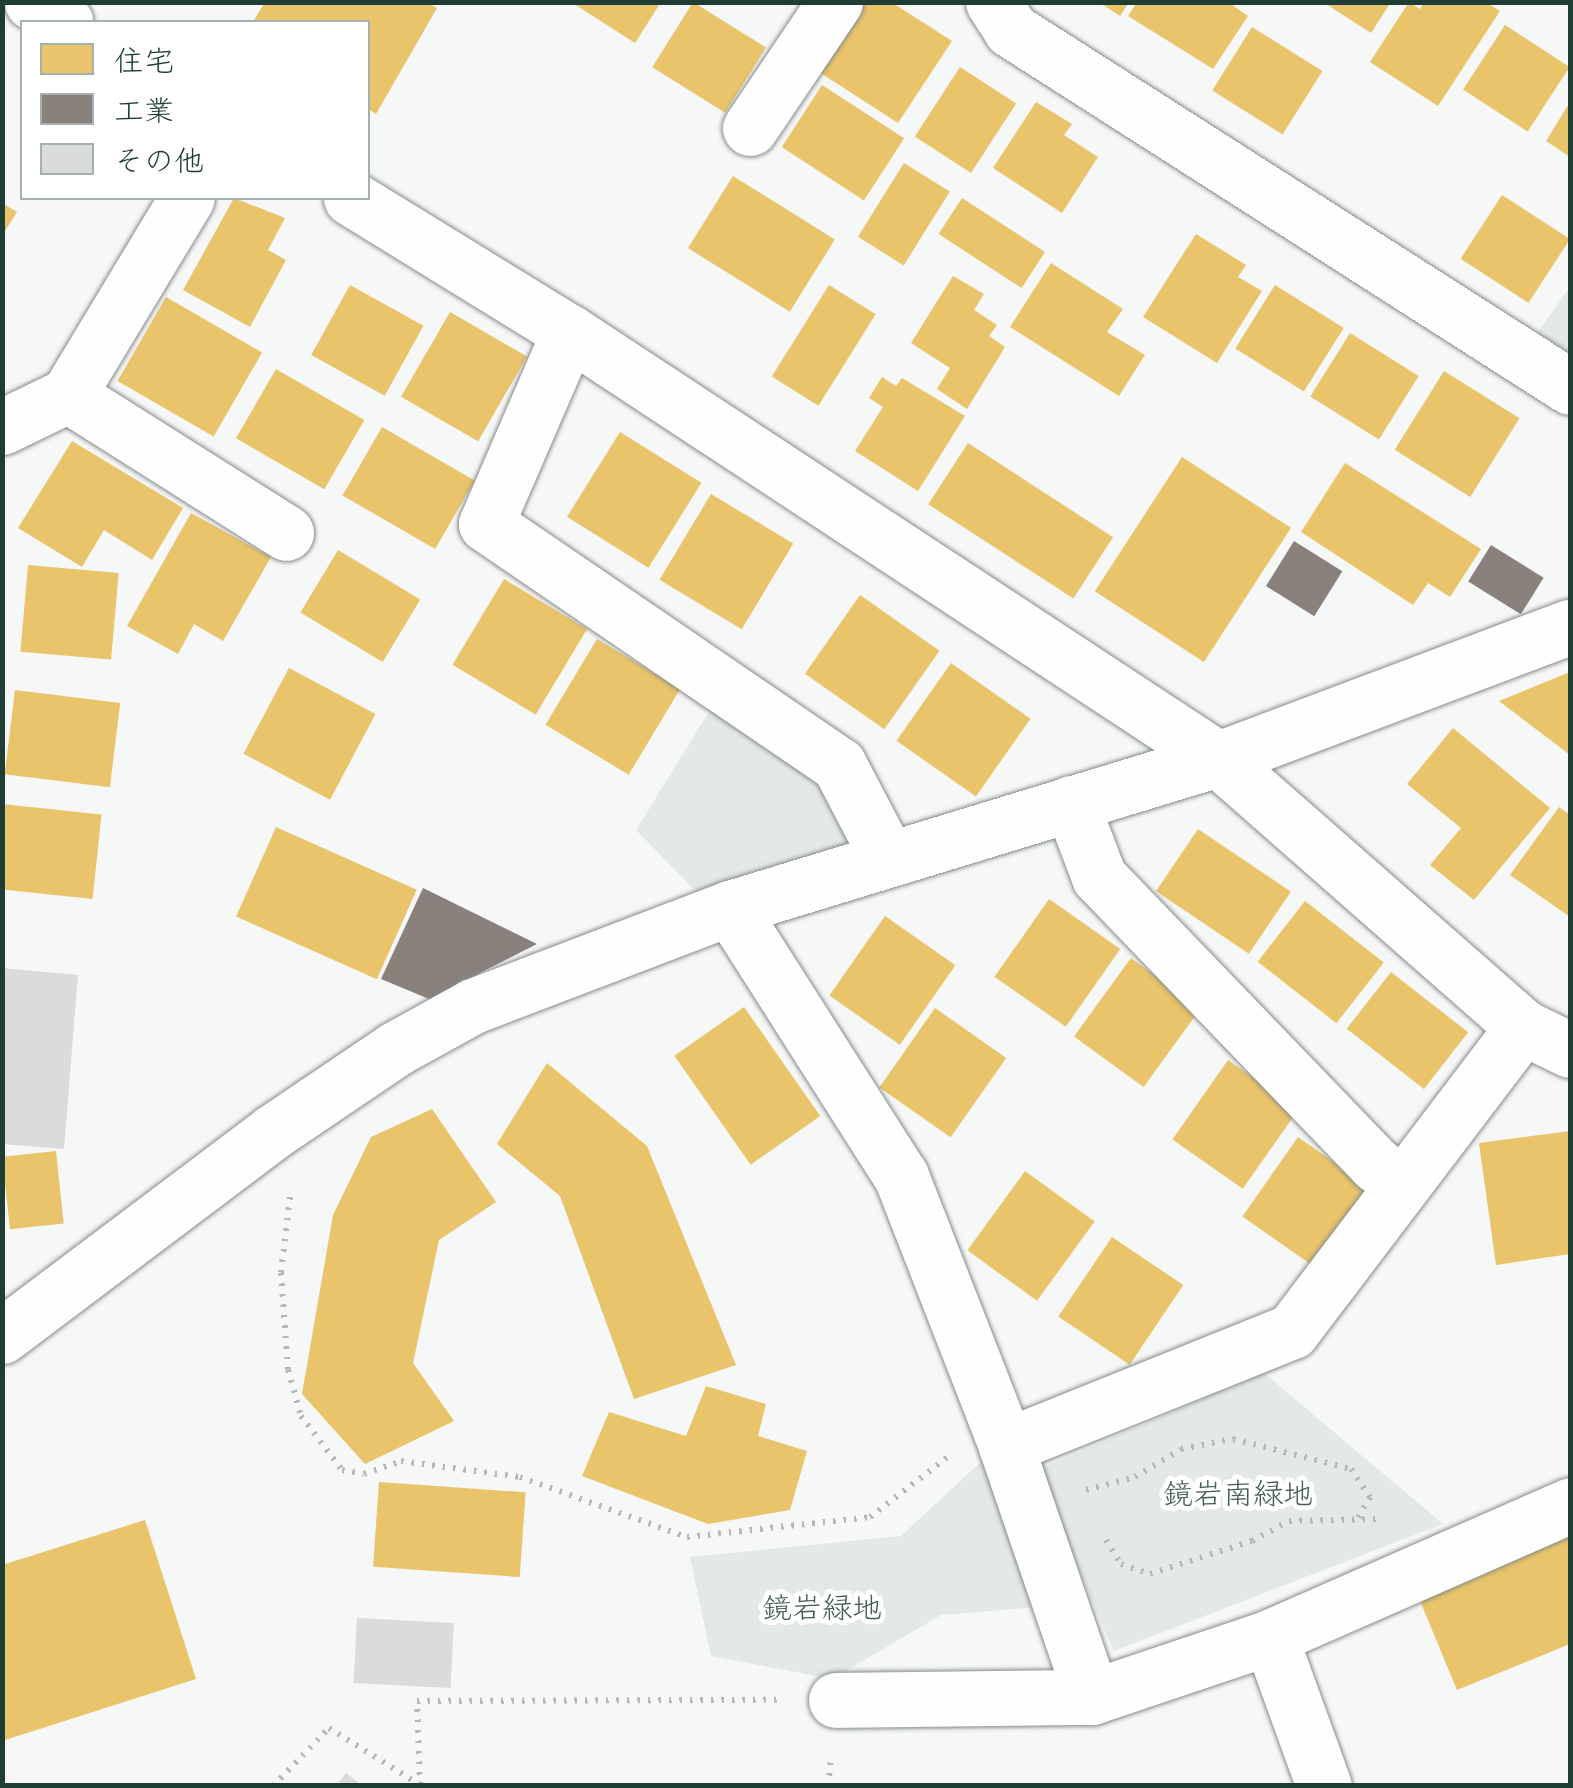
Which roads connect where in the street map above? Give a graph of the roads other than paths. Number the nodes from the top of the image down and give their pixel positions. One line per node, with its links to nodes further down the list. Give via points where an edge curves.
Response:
1 (32, 2): 4 (street)
2 (835, 2): 5 (street)
3 (993, 2): 9 (street, via 1010,30)
4 (62, 20)
5 (750, 128)
6 (187, 200): 10 (street)
7 (354, 200): 8 (street)
8 (569, 332): 14 (street); 16 (street, via 486,524 839,765)
9 (1570, 387)
10 (68, 395): 11 (street); 12 (street)
11 (2, 426)
12 (286, 532)
13 (1570, 626): 14 (street)
14 (1218, 759): 15 (street); 18 (street)
15 (1071, 803): 16 (street); 19 (street, via 1099,877 1375,1164)
16 (887, 858): 17 (street)
17 (730, 908): 20 (street, via 549,972 395,1049 271,1133); 21 (street, via 901,1176)
18 (1547, 1038): 19 (street)
19 (1402, 1184): 21 (street, via 1292,1330)
20 (2, 1336)
21 (1001, 1433): 24 (street, via 1038,1509)
22 (1570, 1505): 23 (street)
23 (1270, 1637): 24 (street); 26 (street)
24 (1092, 1697): 25 (street)
25 (836, 1700)
26 (1324, 1786)

